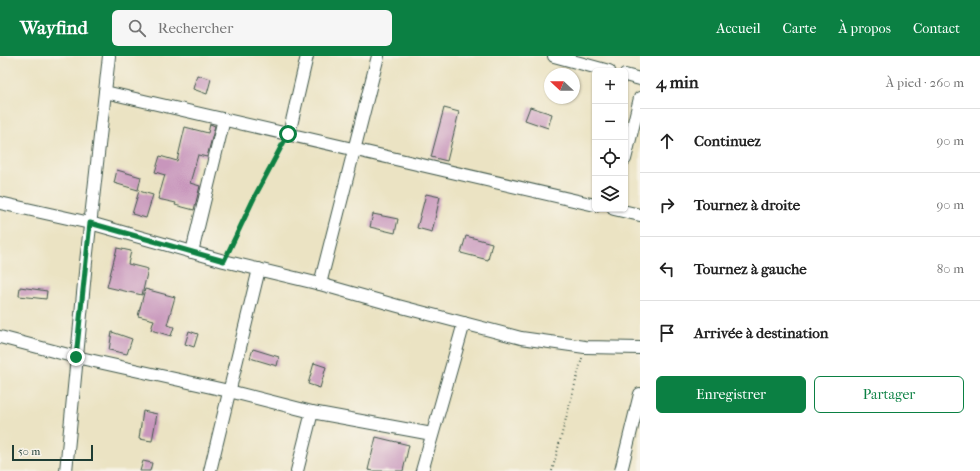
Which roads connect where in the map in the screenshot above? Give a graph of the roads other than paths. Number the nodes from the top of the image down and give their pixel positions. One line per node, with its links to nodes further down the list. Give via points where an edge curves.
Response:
1 (110, 56): 8 (street)
2 (307, 56): 11 (street)
3 (378, 56): 13 (street)
4 (554, 56): 5 (street)
5 (598, 68)
6 (628, 76): 7 (street)
7 (640, 79)
8 (105, 92): 10 (street); 18 (street)
9 (640, 98): 12 (street)
10 (224, 119): 11 (street); 19 (street)
11 (288, 134): 13 (street)
12 (628, 147)
13 (355, 150): 15 (street); 21 (street)
14 (0, 203): 18 (street)
15 (592, 204)
16 (627, 212): 17 (street)
17 (640, 215)
18 (90, 223): 19 (street); 25 (street)
19 (192, 252): 20 (street)
20 (259, 269): 21 (street); 26 (street)
21 (320, 284): 22 (street)
22 (464, 323): 24 (street, via 521,338 585,347); 30 (street)
23 (0, 337): 25 (street)
24 (640, 348)
25 (76, 357): 26 (street); 31 (street)
26 (229, 391): 28 (street); 32 (street)
27 (640, 394): 29 (street)
28 (312, 412): 30 (street); 33 (street)
29 (636, 431): 35 (street)
30 (432, 434): 34 (street)
31 (66, 471)
32 (210, 471)
33 (297, 471)
34 (422, 471)
35 (621, 471)

